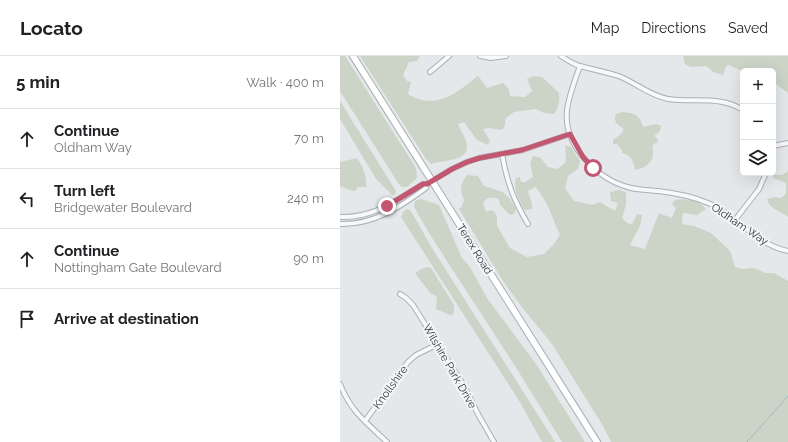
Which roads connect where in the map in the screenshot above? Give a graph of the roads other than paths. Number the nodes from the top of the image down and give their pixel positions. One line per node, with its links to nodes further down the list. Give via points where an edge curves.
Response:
1 (353, 56): 14 (main road, Terex Road)
2 (449, 56): 7 (street)
3 (480, 56): 4 (street)
4 (506, 56)
5 (561, 56): 6 (street)
6 (580, 66): 8 (street, via 621,77 650,93 668,99 723,102); 9 (street, Oldham Way, via 567,110)
7 (430, 72)
8 (740, 108)
9 (570, 134): 12 (street); 19 (street, Oldham Way, via 587,162 615,182 632,188 688,196 713,205)
10 (788, 143): 11 (street)
11 (776, 145)
12 (502, 154): 14 (street, via 467,162); 22 (street, via 512,193)
13 (765, 176): 19 (street, via 759,189)
14 (430, 182): 15 (street); 16 (street, via 426,188); 30 (main road, Terex Road)
15 (387, 206): 16 (street); 17 (street)
16 (391, 212): 20 (street)
17 (362, 216): 18 (street); 20 (street)
18 (340, 217)
19 (735, 220): 23 (street, Oldham Way, via 764,242)
20 (363, 222): 21 (street)
21 (340, 224)
22 (528, 224)
23 (788, 251)
24 (400, 294): 25 (street, Wilshire Park Drive, via 413,305)
25 (438, 344): 27 (street, Knollshire, via 408,362); 29 (street, Wilshire Park Drive)
26 (340, 384): 27 (street, via 351,407)
27 (365, 421): 28 (street)
28 (387, 442)
29 (494, 442)
30 (597, 442)

